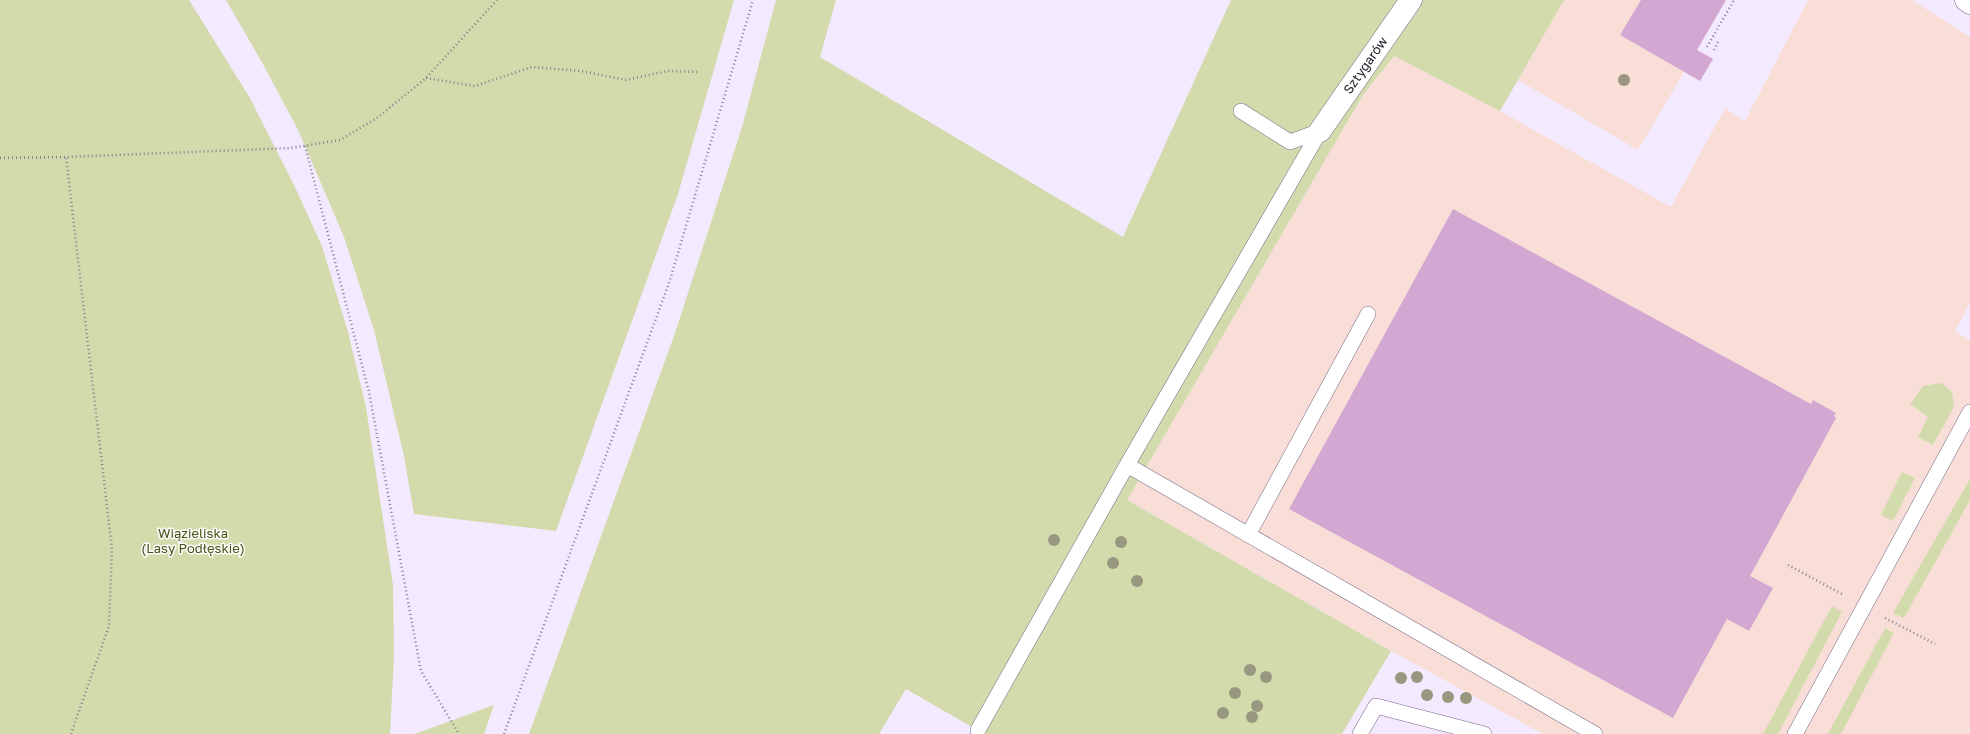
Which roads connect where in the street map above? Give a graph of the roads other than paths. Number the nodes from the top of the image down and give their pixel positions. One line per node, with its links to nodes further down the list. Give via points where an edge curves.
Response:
1 (1411, 0): 5 (street, Sztygarów)
2 (1966, 0): 3 (street)
3 (1970, 3)
4 (1241, 111): 5 (lane, via 1290,142)
5 (1320, 131): 8 (lane)
6 (1368, 314): 9 (lane)
7 (1970, 412): 14 (lane)
8 (1127, 465): 9 (lane); 10 (lane)
9 (1248, 535): 13 (lane)
10 (978, 730)
11 (1360, 734): 12 (lane, via 1376,706)
12 (1484, 734)
13 (1595, 734)
14 (1795, 734)

